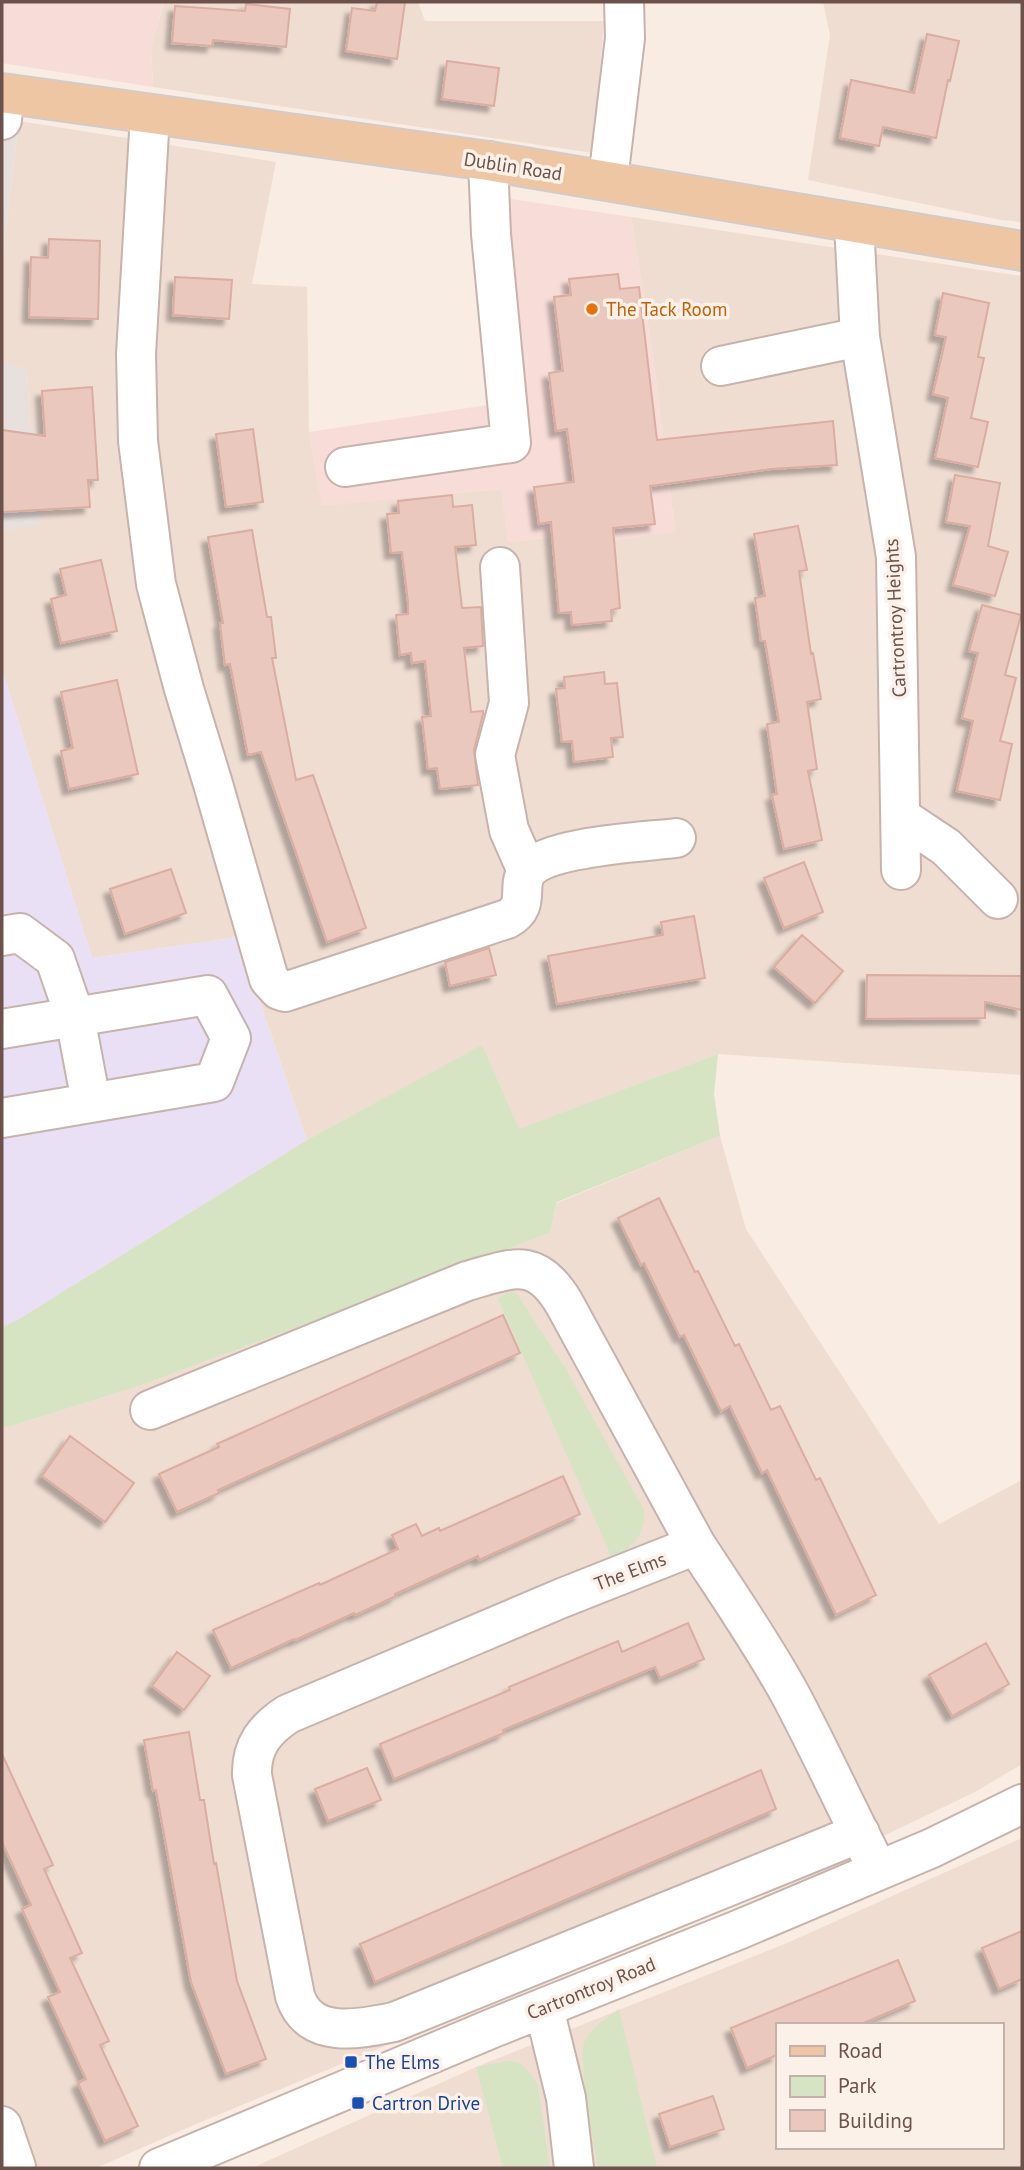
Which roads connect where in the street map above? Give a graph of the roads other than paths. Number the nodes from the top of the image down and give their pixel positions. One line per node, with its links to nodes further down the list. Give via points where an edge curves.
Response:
1 (624, 2): 5 (street, via 625,38)
2 (3, 102): 3 (main road, Dublin Road)
3 (150, 115): 4 (main road, Dublin Road); 15 (street, via 135,354 138,441 156,584 269,979 285,992 507,919 521,907)
4 (488, 161): 5 (main road, Dublin Road); 10 (street, via 511,443)
5 (608, 180): 6 (main road, Dublin Road)
6 (855, 224): 7 (main road, Dublin Road); 8 (street, Cartrontroy Heights)
7 (1022, 251)
8 (860, 337): 9 (street); 12 (street, Cartrontroy Heights, via 896,557)
9 (721, 366)
10 (345, 467)
11 (500, 567): 15 (street, via 509,703 495,755 509,830)
12 (901, 817): 14 (street, Cartrontroy Heights); 16 (street, via 946,847)
13 (676, 838): 15 (street, via 555,855)
14 (901, 870)
15 (527, 871)
16 (998, 899)
17 (2, 936): 18 (street, via 20,933 55,959)
18 (75, 1017): 19 (street); 20 (street); 20 (street, via 208,995 231,1038 214,1082)
19 (2, 1029)
20 (91, 1102): 21 (street)
21 (2, 1118)
22 (150, 1410): 23 (street, via 467,1282 530,1270 554,1285 565,1303)
23 (696, 1545): 25 (street, via 789,1691); 25 (street, The Elms, via 288,1714 261,1737 253,1754 252,1775 298,2007 316,2021 341,2030 394,2022)
24 (1022, 1804): 26 (street, Cartrontroy Road)
25 (860, 1833): 26 (street)
26 (878, 1870): 27 (street, Cartrontroy Road)
27 (544, 2008): 30 (street, Cartrontroy Road); 31 (street, via 566,2098)
28 (2, 2126): 29 (street)
29 (16, 2167)
30 (159, 2168)
31 (574, 2168)

